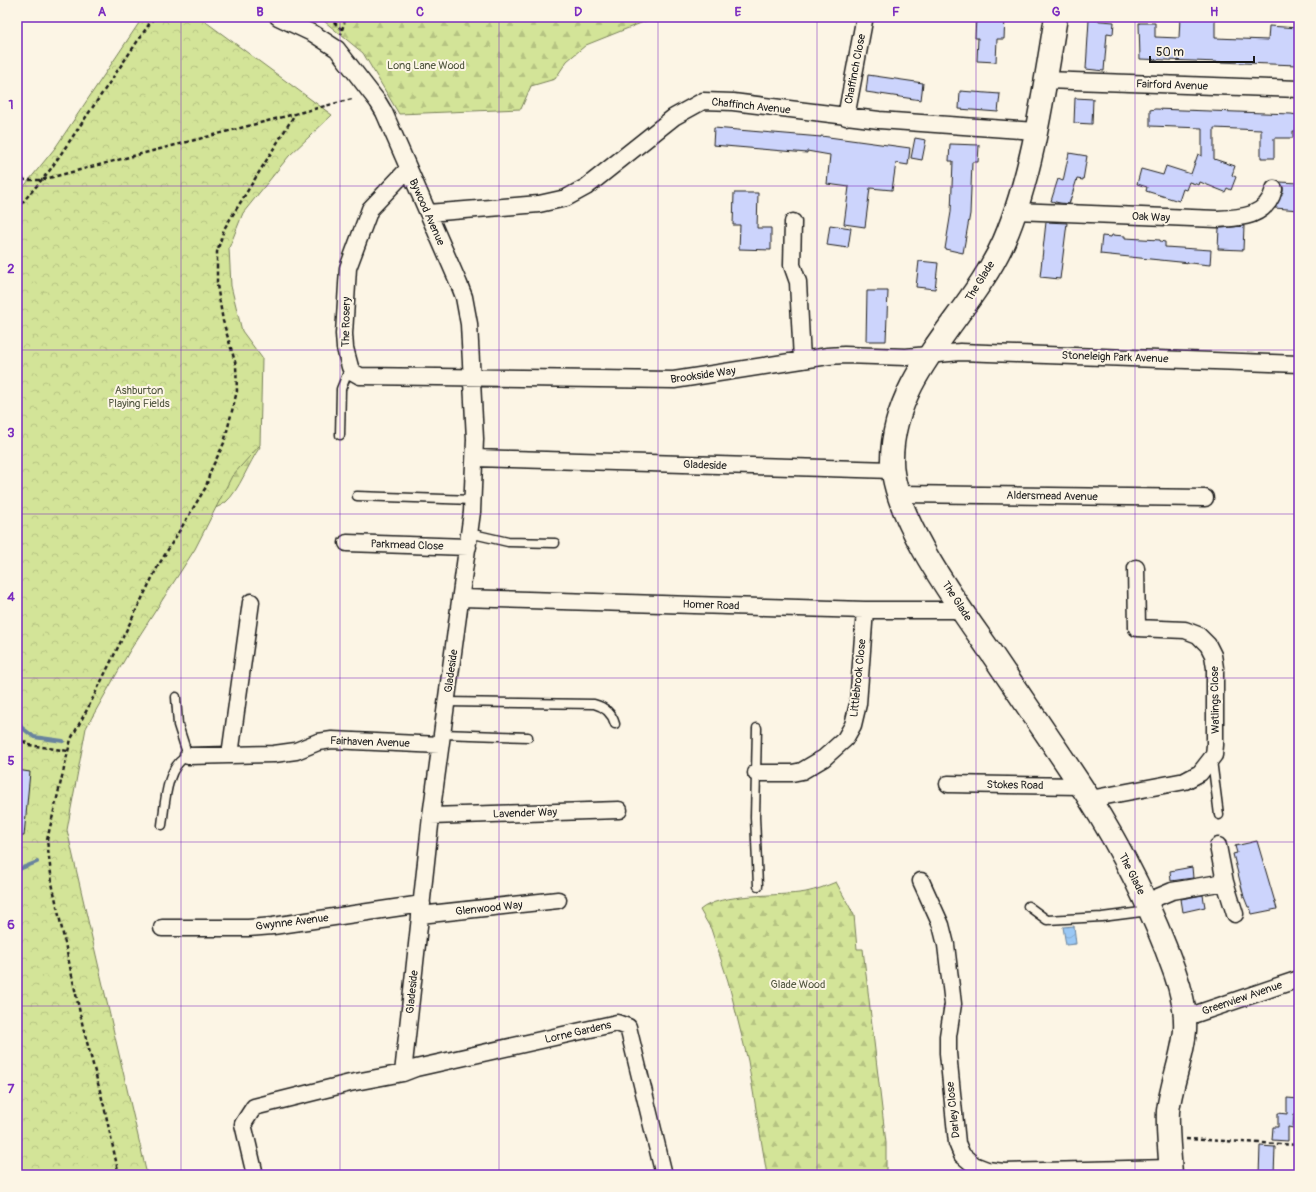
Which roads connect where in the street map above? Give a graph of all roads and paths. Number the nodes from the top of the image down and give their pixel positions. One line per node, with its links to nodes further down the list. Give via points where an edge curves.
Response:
1 (154, 17): 15 (path)
2 (278, 17): 13 (street, Bywood Avenue, via 325,40 346,59 384,112)
3 (346, 17): 6 (path)
4 (1056, 17): 7 (street, The Glade)
5 (864, 21): 11 (street, Chaffinch Close)
6 (342, 30)
7 (1045, 80): 8 (street, Fairford Avenue); 12 (street, The Glade)
8 (1299, 89)
9 (352, 99): 10 (path)
10 (295, 114): 15 (path); 48 (path, via 224,229 217,252 217,285 223,321 236,365 235,398 224,443 210,472 206,488 158,566 71,739)
11 (846, 117): 12 (street, Chaffinch Avenue); 19 (street, Chaffinch Avenue, via 733,102 703,101 674,117 589,185 566,198 545,203)
12 (1035, 131): 18 (street, The Glade)
13 (408, 169): 19 (street, Bywood Avenue); 24 (street, The Rosery, via 370,209 348,268 344,334)
14 (17, 174): 15 (path, via 25,180)
15 (41, 180): 17 (path)
16 (1274, 189): 18 (street, Oak Way, via 1268,203 1246,217 1238,218)
17 (17, 210)
18 (1015, 211): 21 (street, The Glade, via 993,262)
19 (428, 213): 25 (street, Bywood Avenue, via 464,297)
20 (793, 222): 22 (street, via 792,265 798,282)
21 (931, 355): 22 (street, Brookside Way, via 844,355); 23 (street, Stoneleigh Park Avenue, via 960,352); 28 (street, The Glade, via 916,375 902,407 895,433)
22 (802, 360): 25 (street, Brookside Way, via 674,380)
23 (1299, 364)
24 (350, 367): 25 (street, via 360,376); 26 (lane, via 341,389)
25 (473, 378): 27 (street, Bywood Avenue)
26 (340, 435)
27 (476, 458): 28 (street, Gladeside); 32 (street, Gladeside)
28 (892, 470): 29 (street, The Glade)
29 (899, 494): 31 (street, Aldersmead Avenue); 40 (street, The Glade, via 923,547)
30 (357, 496): 32 (lane)
31 (1205, 498)
32 (473, 500): 33 (street, Gladeside)
33 (468, 540): 34 (street, Parkmead Close); 35 (lane); 37 (street, Gladeside)
34 (347, 543)
35 (555, 543)
36 (1136, 568): 51 (street, Watlings Close, via 1137,628 1192,631 1204,639 1211,649 1215,668 1215,745)
37 (461, 598): 39 (street, Homer Road); 42 (street, Gladeside)
38 (251, 602): 49 (street)
39 (865, 610): 40 (street, Homer Road); 52 (street, Littlebrook Close, via 858,704 853,725 845,739 824,758 802,771)
40 (961, 610): 54 (street, The Glade)
41 (176, 697): 50 (lane, via 178,725)
42 (446, 702): 43 (lane, via 594,704 607,710); 47 (street, Gladeside)
43 (615, 724)
44 (756, 728): 52 (lane)
45 (528, 737): 47 (lane)
46 (17, 738): 48 (path, via 28,745)
47 (441, 739): 49 (street, Fairhaven Avenue, via 332,740 274,754); 57 (street, Gladeside)
48 (68, 751): 75 (path, via 47,840 51,876)
49 (230, 755): 50 (street, Fairhaven Avenue)
50 (188, 756): 58 (lane, via 181,759 173,770)
51 (1212, 759): 54 (street, via 1200,773 1185,781); 56 (lane)
52 (756, 773): 62 (lane)
53 (948, 784): 54 (street, Stokes Road)
54 (1085, 793): 65 (street, The Glade, via 1121,853)
55 (619, 810): 57 (street, Lavender Way)
56 (1219, 815)
57 (431, 816): 66 (street, Gladeside)
58 (162, 825)
59 (1218, 846): 61 (street)
60 (921, 880): 74 (street, Darley Close, via 946,945 953,1004 948,1043 953,1121 957,1143 967,1161 981,1169 1004,1172)
61 (1225, 882): 65 (street, via 1172,890); 67 (street)
62 (758, 886)
63 (558, 900): 66 (street, Glenwood Way)
64 (1028, 906): 65 (lane, via 1046,920 1102,917)
65 (1148, 906): 70 (street, The Glade, via 1175,974)
66 (421, 910): 68 (street, Gwynne Avenue, via 248,928); 71 (street, Gladeside)
67 (1235, 914)
68 (162, 928)
69 (1299, 979): 70 (street, Greenview Avenue)
70 (1184, 1018): 72 (street, The Glade, via 1184,1037 1169,1108)
71 (403, 1073): 76 (street, via 350,1083 254,1107 243,1124); 77 (street, Lorne Gardens, via 617,1023 628,1027)
72 (1168, 1138): 73 (path); 74 (street, The Glade)
73 (1299, 1145)
74 (1171, 1171)
75 (118, 1175)
76 (255, 1175)
77 (664, 1175)

